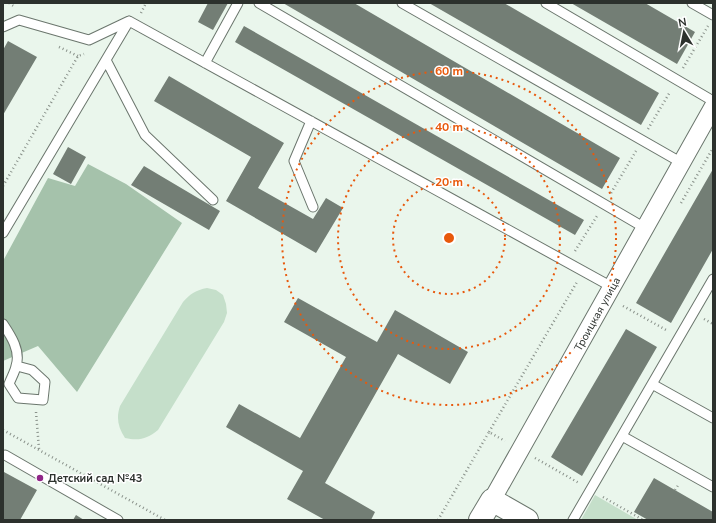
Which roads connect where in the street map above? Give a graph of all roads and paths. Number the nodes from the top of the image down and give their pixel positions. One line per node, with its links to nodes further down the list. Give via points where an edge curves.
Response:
1 (238, 3): 11 (lane)
2 (259, 3): 21 (lane)
3 (402, 3): 17 (lane)
4 (546, 3): 12 (lane)
5 (692, 3): 6 (lane)
6 (713, 15)
7 (129, 21): 8 (lane, via 89,40 19,20); 10 (lane); 11 (lane)
8 (3, 27)
9 (85, 53): 18 (path, via 78,56)
10 (106, 60): 19 (lane, via 145,135); 22 (lane)
11 (205, 63): 14 (lane)
12 (713, 100)
13 (713, 107): 17 (street, Троицкая улица)
14 (311, 122): 20 (lane, via 294,161); 25 (lane)
15 (709, 155): 16 (path)
16 (713, 157)
17 (682, 163): 21 (street, Троицкая улица)
18 (3, 186)
19 (213, 200)
20 (313, 207)
21 (645, 228): 25 (street, Троицкая улица)
22 (3, 233)
23 (580, 277): 34 (path)
24 (713, 279): 28 (lane)
25 (612, 287): 40 (street, Троицкая улица)
26 (623, 306): 28 (path)
27 (3, 324): 29 (lane, via 18,352)
28 (679, 337): 30 (lane)
29 (17, 366): 31 (lane, via 9,384 18,398); 31 (lane, via 32,370 45,382 44,400)
30 (652, 384): 32 (lane); 35 (lane)
31 (35, 399): 36 (path)
32 (713, 418)
33 (3, 430): 36 (path)
34 (489, 432)
35 (622, 436): 38 (lane); 39 (lane)
36 (39, 450): 42 (path)
37 (5, 455): 41 (lane)
38 (713, 486)
39 (591, 490): 45 (lane); 46 (path)
40 (492, 500): 43 (main road, Троицкая улица); 44 (main road)
41 (118, 520)
42 (165, 520)
43 (480, 520)
44 (527, 520)
45 (573, 520)
46 (643, 520)

